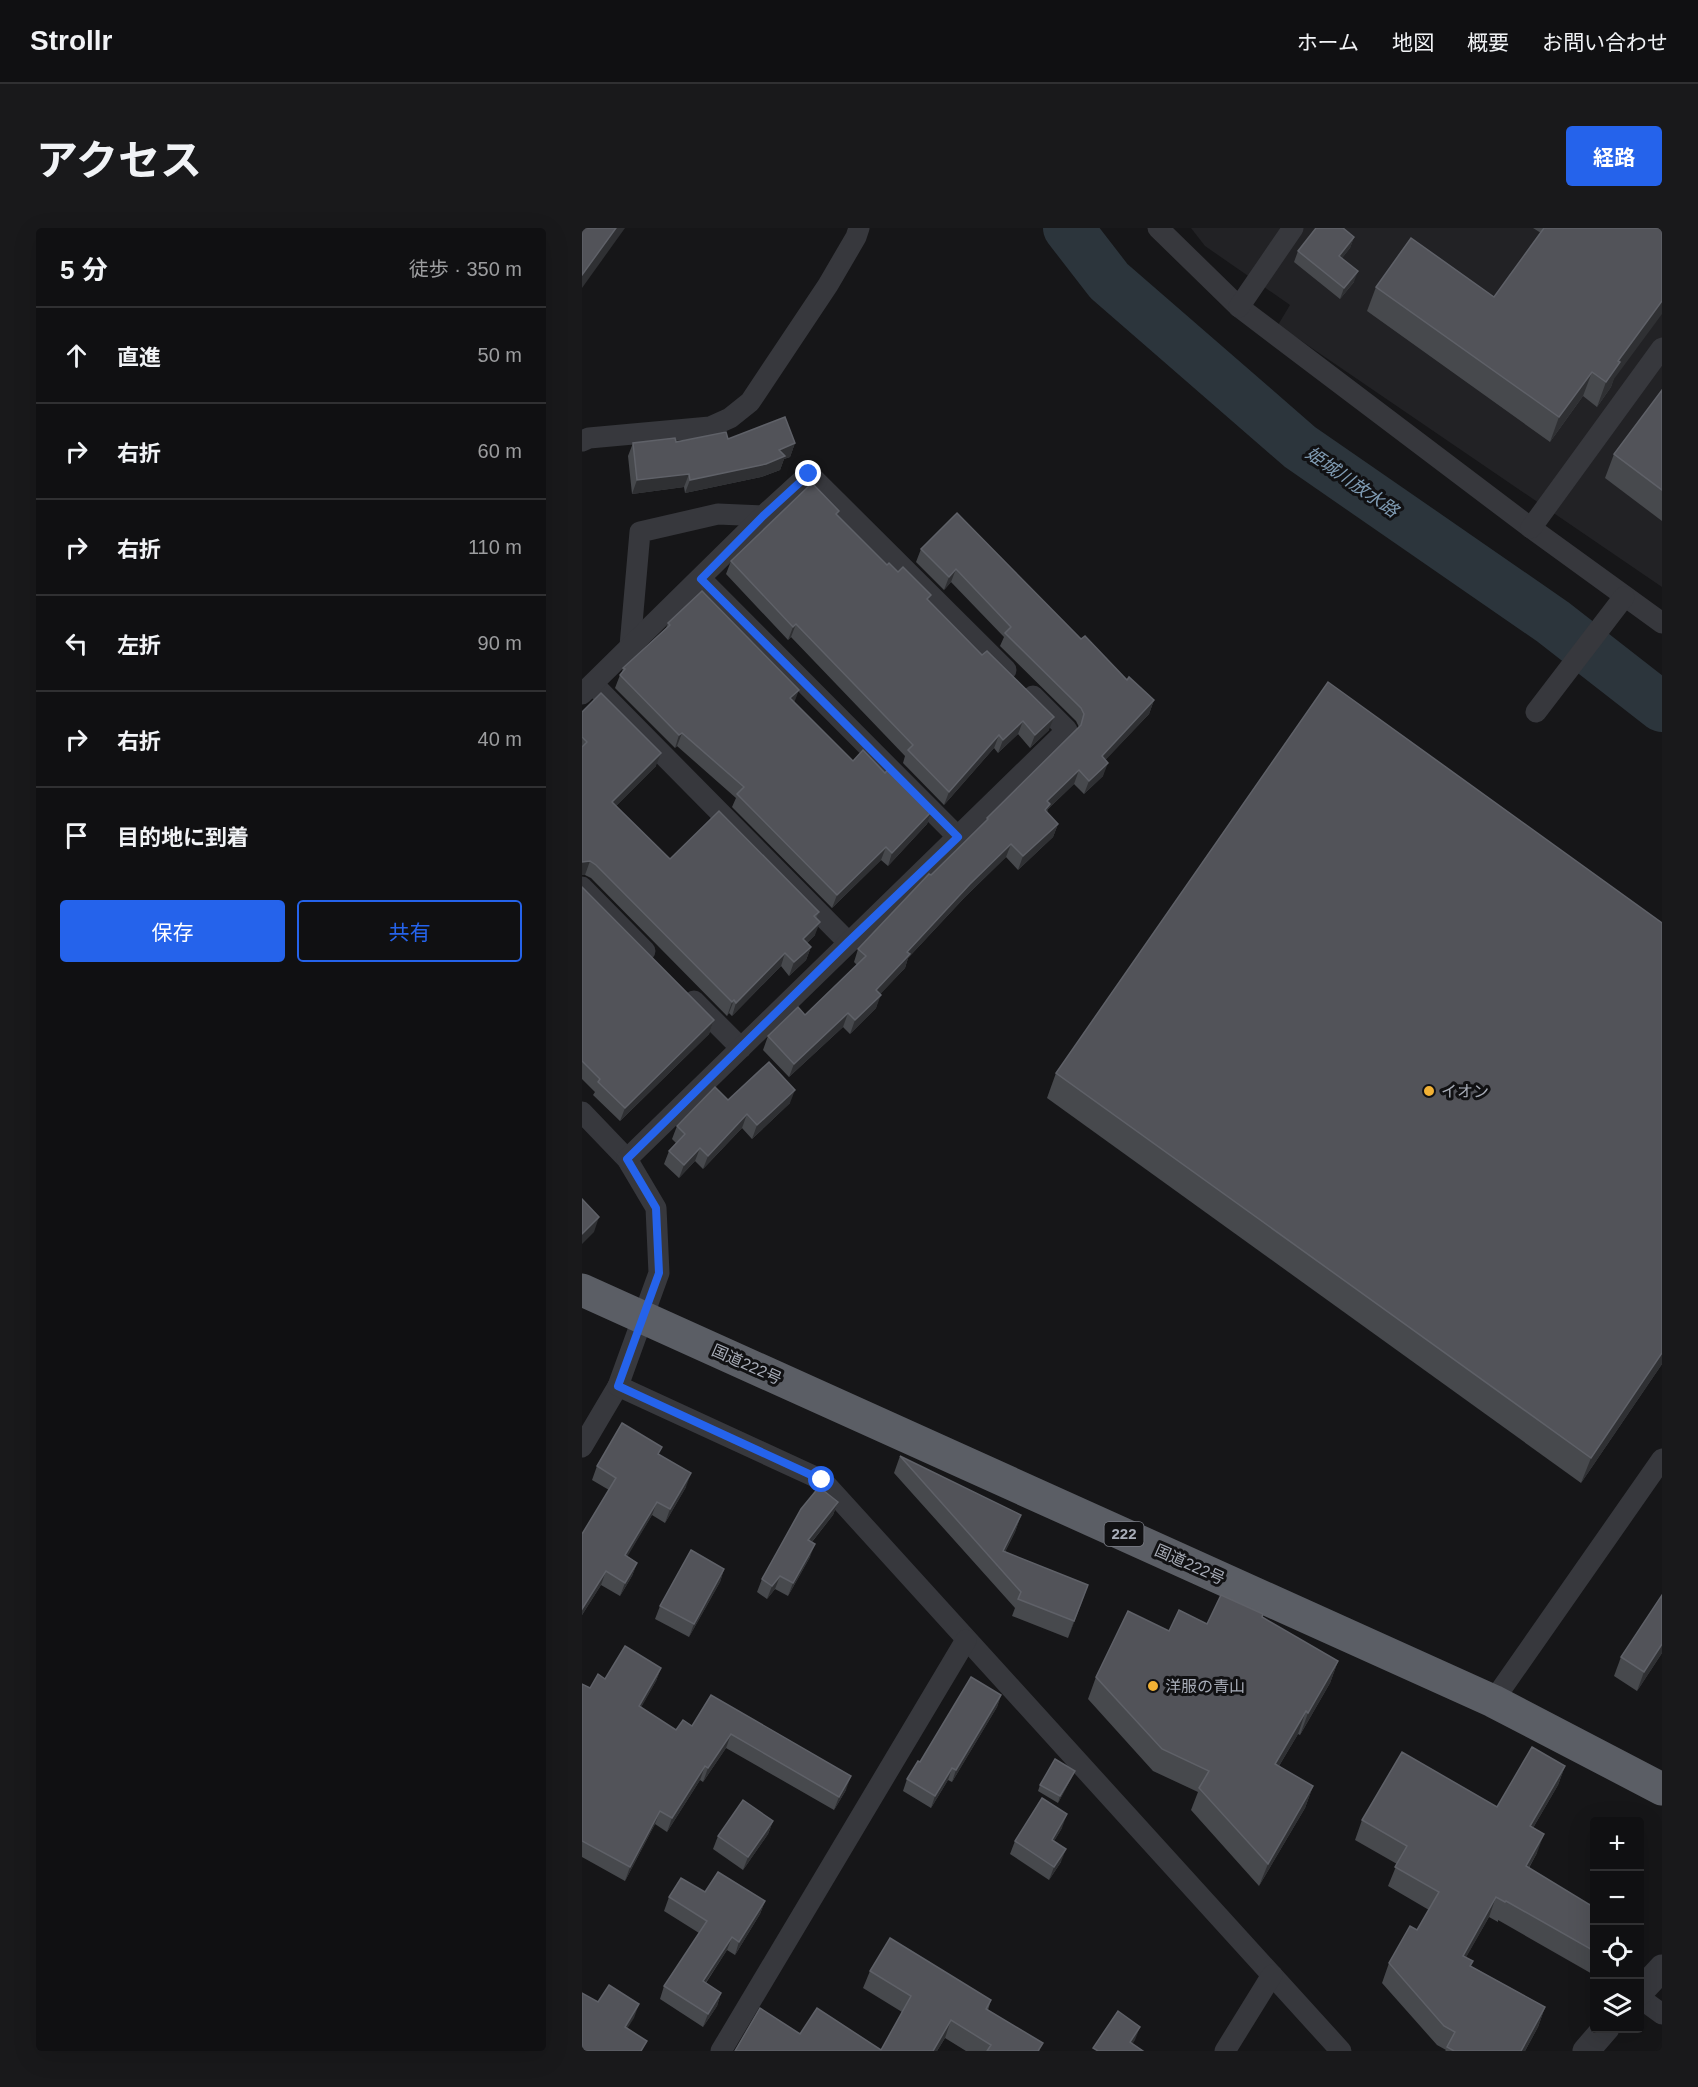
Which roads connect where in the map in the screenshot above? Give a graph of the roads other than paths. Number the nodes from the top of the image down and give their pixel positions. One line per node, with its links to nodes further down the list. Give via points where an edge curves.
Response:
1 (859, 228): 6 (street, via 828,285 750,402 730,418 710,428)
2 (1158, 228): 4 (street)
3 (1293, 228): 4 (street)
4 (1239, 307): 8 (street)
5 (1662, 348): 8 (street)
6 (582, 441)
7 (763, 516): 9 (street); 12 (street, via 718,514 640,532); 15 (street, via 809,474 1067,730)
8 (1531, 528): 10 (street)
9 (701, 579): 12 (street); 15 (street)
10 (1624, 597): 11 (street); 14 (street)
11 (1662, 622)
12 (630, 646): 13 (street)
13 (587, 689): 17 (street)
14 (1536, 712)
15 (958, 837): 17 (street)
16 (582, 887): 18 (street)
17 (848, 942): 20 (street)
18 (657, 963)
19 (682, 989): 20 (street)
20 (741, 1048): 22 (street)
21 (582, 1113): 22 (street)
22 (627, 1159): 24 (street, via 656,1208 659,1273)
23 (582, 1290): 24 (highway, 国道222号 / 222)
24 (643, 1318): 25 (street); 29 (highway, 国道222号 / 222)
25 (618, 1386): 26 (street); 28 (street, via 822,1480)
26 (582, 1447)
27 (1662, 1459): 29 (street)
28 (966, 1640): 32 (street); 37 (street)
29 (1493, 1701): 30 (highway, 国道222号 / 222)
30 (1662, 1789)
31 (1662, 1968): 33 (street)
32 (1272, 1975): 38 (street); 39 (street)
33 (1644, 1988)
34 (1644, 2001): 35 (street)
35 (1662, 2014)
36 (1602, 2033): 40 (street)
37 (721, 2051)
38 (1226, 2051)
39 (1341, 2051)
40 (1586, 2051)

